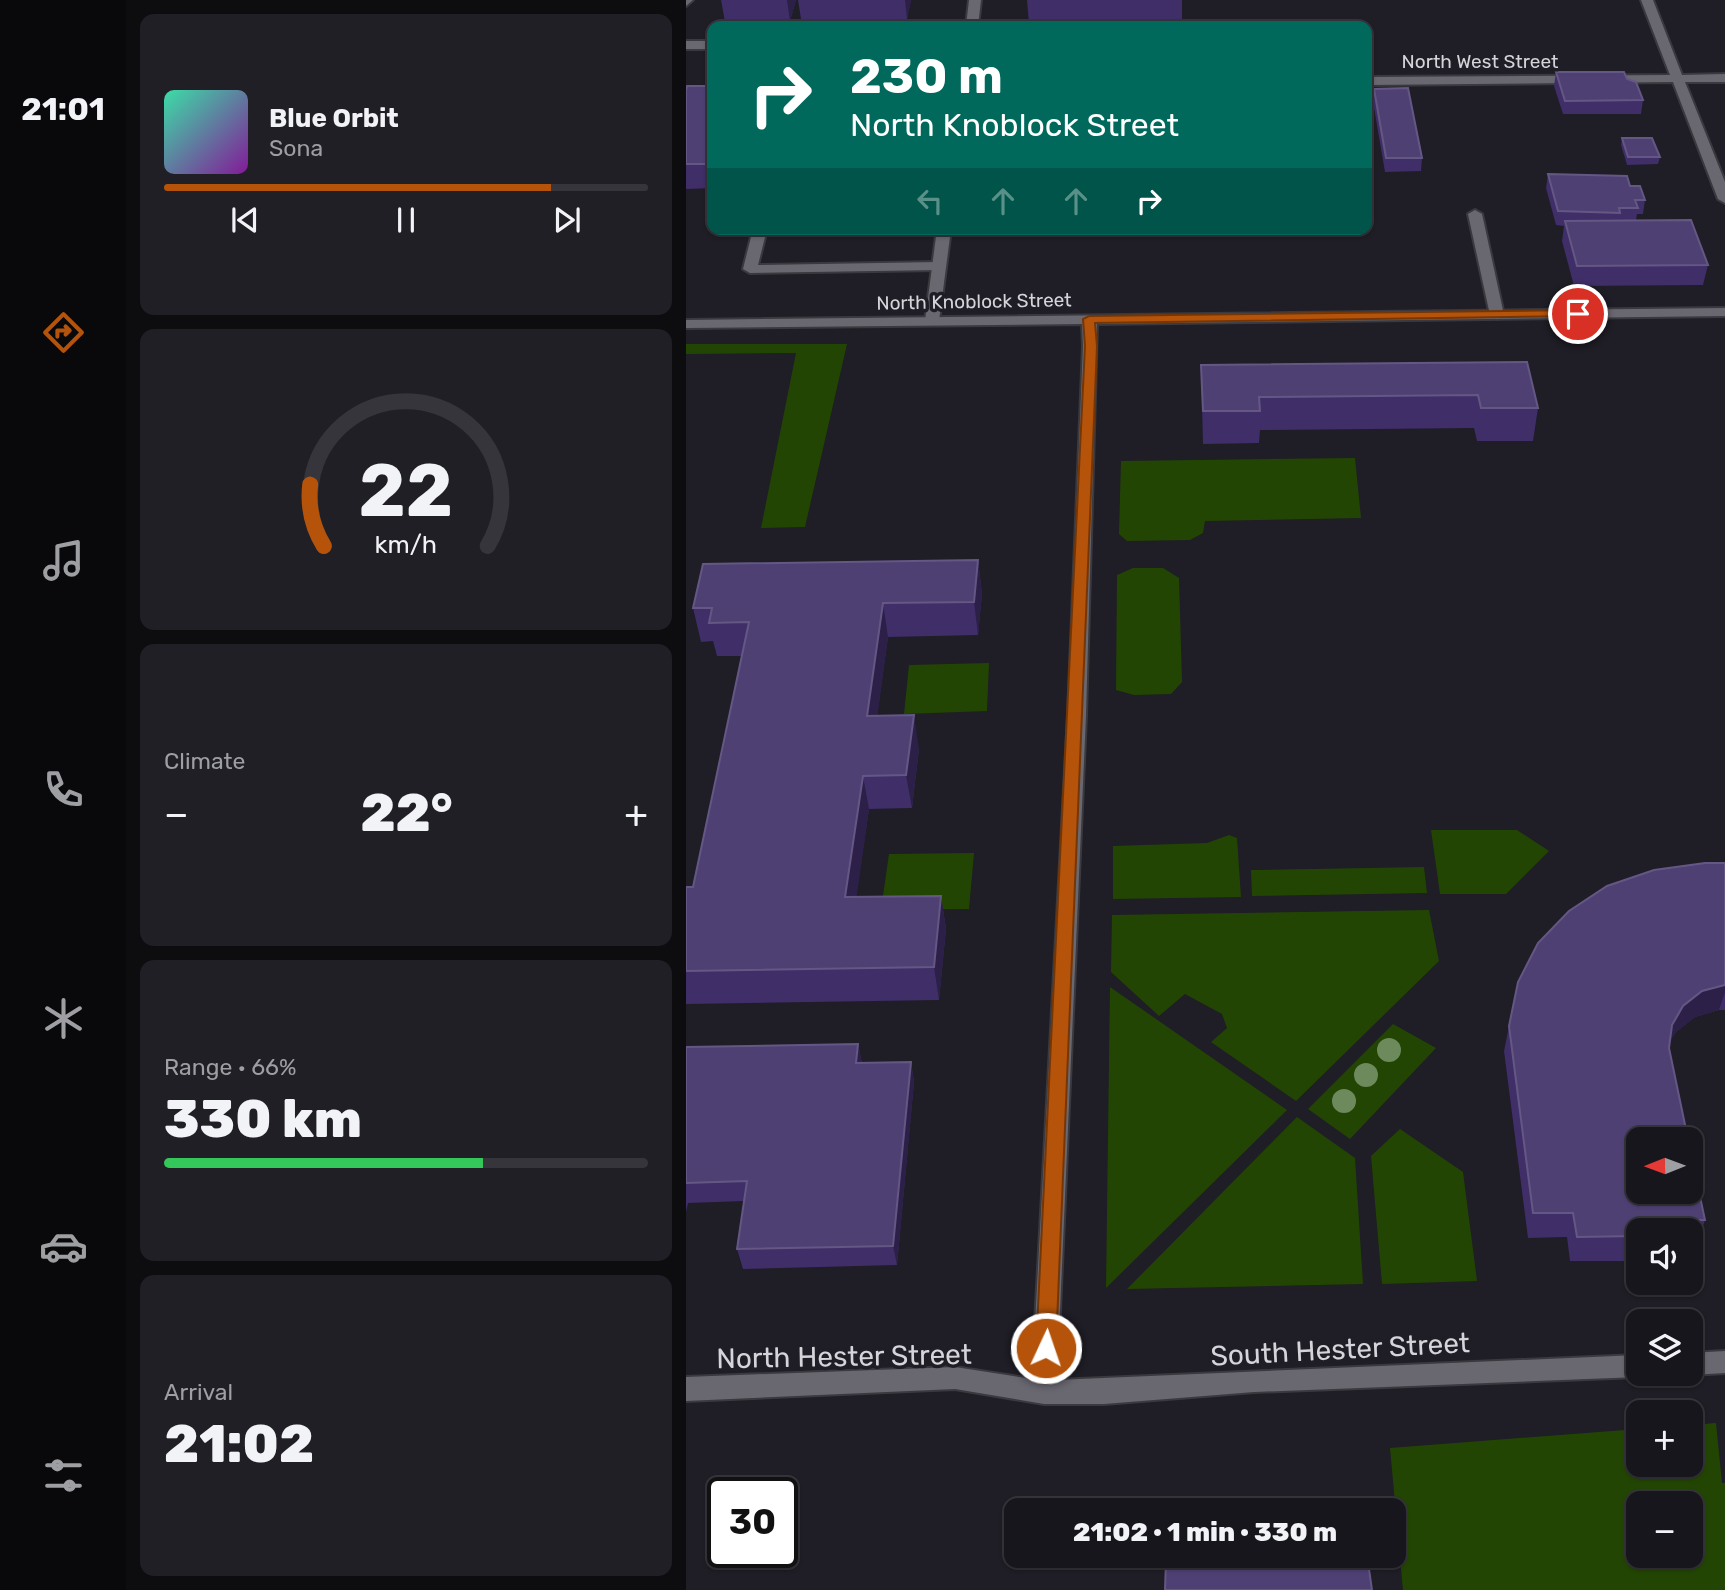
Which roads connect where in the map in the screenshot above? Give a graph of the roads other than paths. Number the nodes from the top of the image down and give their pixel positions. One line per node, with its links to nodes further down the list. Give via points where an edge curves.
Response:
1 (975, 0): 3 (street)
2 (1647, 0): 7 (street)
3 (973, 21)
4 (686, 45): 5 (street)
5 (707, 45)
6 (1725, 78): 7 (street, North West Street)
7 (1678, 79): 8 (street, North West Street); 9 (street)
8 (1372, 81)
9 (1725, 199)
10 (1475, 214): 15 (street)
11 (758, 235): 13 (street, via 750,268)
12 (943, 235): 13 (street)
13 (939, 266): 17 (street)
14 (1725, 312): 15 (street, North Knoblock Street)
15 (1497, 314): 16 (street, North Knoblock Street)
16 (1089, 319): 17 (street, North Knoblock Street); 23 (street, via 1077,715)
17 (932, 321): 18 (street, North Knoblock Street)
18 (686, 324)
19 (1725, 1362): 20 (street)
20 (1703, 1363)
21 (1626, 1367): 23 (street, South Hester Street)
22 (686, 1390): 23 (street, North Hester Street, via 955,1378)
23 (1044, 1392)

